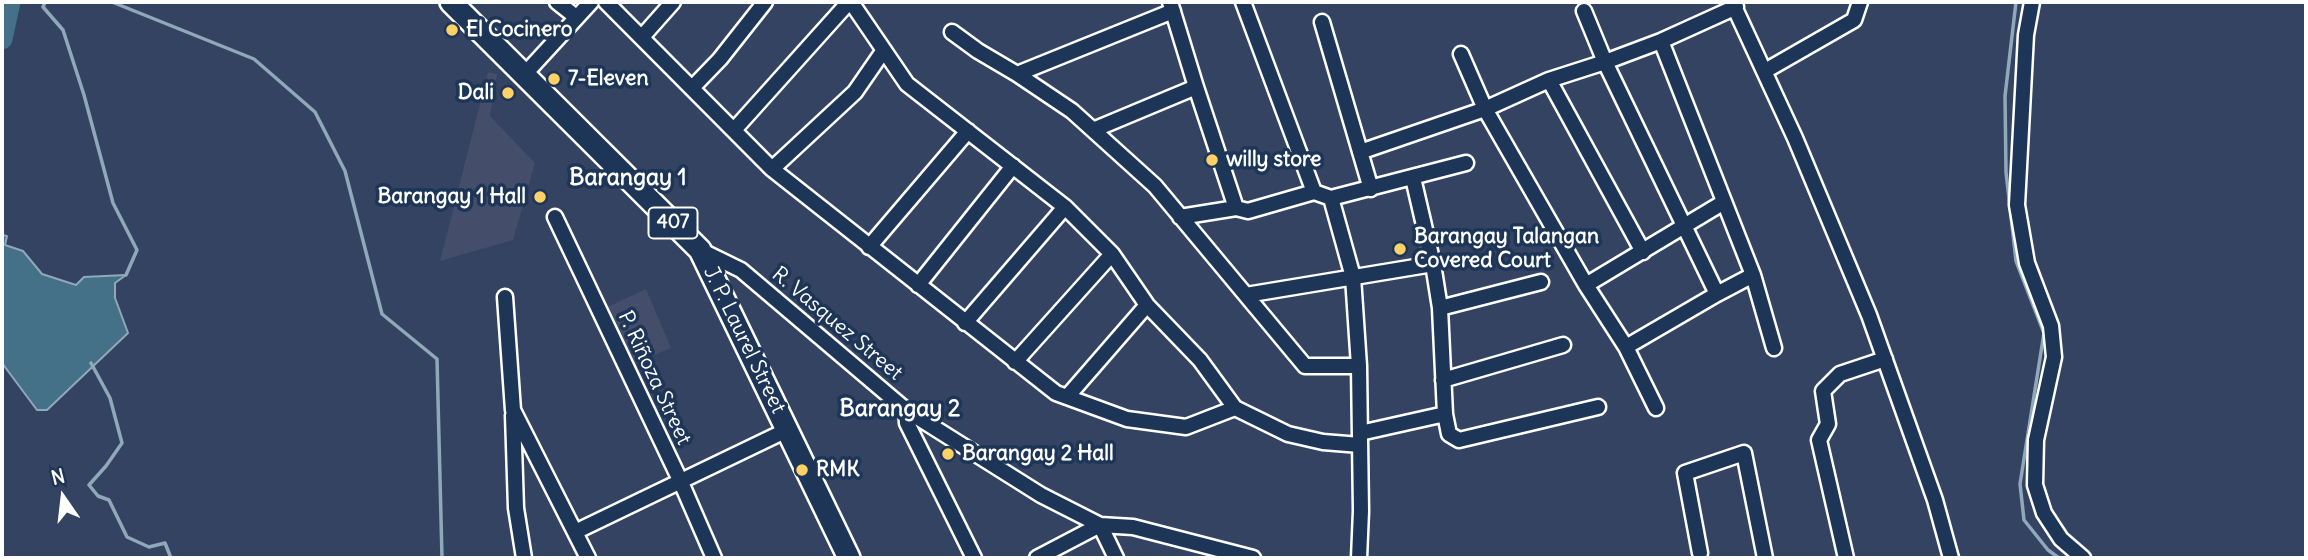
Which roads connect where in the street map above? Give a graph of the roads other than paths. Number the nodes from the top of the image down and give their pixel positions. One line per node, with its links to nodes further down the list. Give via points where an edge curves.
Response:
1 (451, 2): 24 (main road, J. P. Laurel Street / 407)
2 (557, 2): 14 (street)
3 (590, 2): 24 (street)
4 (606, 2): 17 (street)
5 (673, 2): 17 (street)
6 (765, 2): 27 (street)
7 (850, 2): 19 (street); 29 (street)
8 (1243, 2): 38 (street)
9 (1860, 2): 22 (street, via 1854,19)
10 (2032, 2): 94 (street, via 2026,35 2017,205 2027,263 2051,326 2053,357 2036,440 2035,485 2044,513 2061,539)
11 (1734, 5): 18 (street); 22 (street)
12 (1172, 6): 23 (street); 26 (street)
13 (1584, 11): 21 (street)
14 (571, 13)
15 (1322, 22): 32 (street)
16 (952, 32): 23 (street)
17 (642, 37): 27 (street)
18 (1661, 41): 21 (street); 40 (street)
19 (884, 50): 31 (street, via 907,84); 35 (street, via 855,92)
20 (1461, 54): 28 (street)
21 (1605, 62): 25 (street); 45 (street)
22 (1765, 71): 65 (street)
23 (1017, 74): 30 (street)
24 (524, 75): 47 (main road, J. P. Laurel Street / 407)
25 (1549, 80): 28 (street); 48 (street)
26 (1196, 87): 30 (street); 42 (street)
27 (692, 88): 29 (street)
28 (1485, 109): 32 (street); 55 (street)
29 (734, 130): 35 (street)
30 (1093, 130): 43 (street, via 1155,186)
31 (968, 131): 34 (street); 46 (street)
32 (1360, 152): 37 (street)
33 (1466, 163): 36 (street)
34 (1013, 166): 41 (street); 54 (street)
35 (772, 169): 46 (street)
36 (1413, 178): 37 (street); 50 (street)
37 (1371, 189): 39 (street)
38 (1314, 192): 39 (street); 42 (street, via 1248,211)
39 (1331, 198): 52 (street)
40 (1724, 202): 45 (street); 51 (street)
41 (1065, 207): 49 (street); 61 (street)
42 (1237, 208): 43 (street)
43 (1180, 216): 57 (street)
44 (555, 217): 78 (street, P. Riñoza Street)
45 (1685, 226): 48 (street); 56 (street)
46 (869, 247): 54 (street)
47 (700, 250): 74 (street, R. Vasquez Street, via 741,270); 76 (main road, J. P. Laurel Street / 407)
48 (1643, 251): 55 (street)
49 (1112, 254): 59 (street); 66 (street)
50 (1433, 264): 52 (street); 60 (street)
51 (1753, 275): 56 (street); 64 (street)
52 (1353, 277): 57 (street); 67 (street)
53 (1541, 282): 60 (street)
54 (918, 285): 61 (street)
55 (1586, 285): 63 (street)
56 (1717, 294): 63 (street)
57 (1246, 295): 67 (street, via 1305,366)
58 (505, 297): 73 (street)
59 (1147, 305): 69 (street); 71 (street, via 1200,360)
60 (1440, 307): 68 (street)
61 (965, 323): 66 (street)
62 (1563, 345): 68 (street)
63 (1626, 347): 72 (street)
64 (1774, 348)
65 (1885, 359): 92 (street, via 1840,374 1823,391 1828,424 1819,440); 93 (street)
66 (1015, 362): 69 (street)
67 (1359, 366): 77 (street)
68 (1443, 380): 75 (street)
69 (1067, 397): 71 (street, via 1127,419 1186,427)
70 (1598, 407): 75 (street, via 1459,440 1449,434)
71 (1235, 408): 77 (street, via 1287,434 1323,442)
72 (1656, 408)
73 (513, 410): 80 (street); 82 (street, via 516,508)
74 (906, 410): 79 (street, R. Vasquez Street, via 1041,495); 86 (street, via 907,423)
75 (1445, 414): 77 (street)
76 (788, 430): 78 (street); 85 (main road, J. P. Laurel Street / 407)
77 (1360, 439): 90 (street)
78 (680, 480): 80 (street); 84 (street, P. Riñoza Street)
79 (1100, 525): 87 (street); 88 (street); 89 (street, R. Vasquez Street, via 1133,527)
80 (575, 532): 83 (street)
81 (1700, 553): 91 (street, via 1685,473 1744,453)
82 (524, 558)
83 (587, 558)
84 (714, 558)
85 (849, 558)
86 (974, 558)
87 (1037, 558)
88 (1116, 558)
89 (1250, 558)
90 (1359, 558)
91 (1765, 558)
92 (1846, 558)
93 (1951, 558)
94 (2083, 558)

